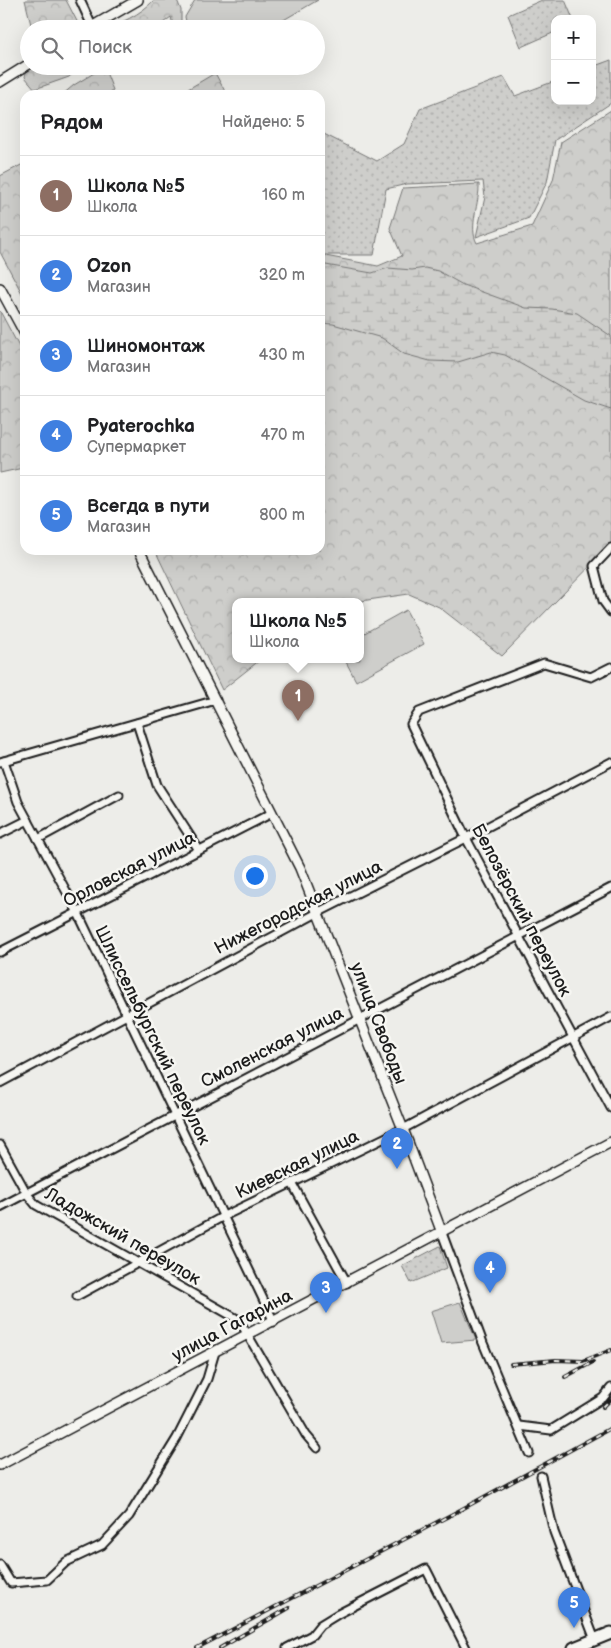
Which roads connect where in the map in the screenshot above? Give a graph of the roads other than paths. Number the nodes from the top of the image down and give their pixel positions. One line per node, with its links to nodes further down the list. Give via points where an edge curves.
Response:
1 (80, 0): 3 (street)
2 (138, 0): 4 (street)
3 (87, 20)
4 (104, 20)
5 (20, 70): 6 (street)
6 (0, 82)
7 (0, 288): 8 (street)
8 (20, 325)
9 (611, 548): 11 (street, via 594,566 603,601)
10 (142, 555): 13 (street, улица Свободы)
11 (611, 612)
12 (611, 667): 21 (street, Белозёрский переулок, via 591,677 544,663 419,712 411,724)
13 (216, 700): 14 (street); 18 (street, улица Свободы)
14 (137, 723): 15 (street); 23 (street, via 157,785)
15 (2, 761): 19 (street, Шлиссельбургский переулок)
16 (611, 762): 21 (street, Нижегородская улица)
17 (120, 795): 22 (street)
18 (272, 813): 23 (street, Орловская улица); 26 (street, улица Свободы)
19 (28, 820): 20 (street); 22 (street, Шлиссельбургский переулок)
20 (0, 834)
21 (466, 838): 26 (street, Нижегородская улица); 27 (street, Белозёрский переулок)
22 (38, 839): 25 (street, Шлиссельбургский переулок)
23 (199, 850): 25 (street, Орловская улица)
24 (611, 888): 27 (street, Смоленская улица)
25 (77, 911): 28 (street, Орловская улица); 29 (street, Шлиссельбургский переулок)
26 (319, 912): 29 (street, Нижегородская улица); 31 (street, улица Свободы)
27 (518, 936): 31 (street, Смоленская улица); 32 (street, Белозёрский переулок)
28 (0, 952)
29 (126, 1014): 33 (street, Нижегородская улица); 35 (street, Шлиссельбургский переулок)
30 (611, 1017): 32 (street, Киевская улица)
31 (360, 1018): 35 (street, Смоленская улица); 36 (street, улица Свободы)
32 (574, 1037): 34 (street, Белозёрский переулок); 36 (street, Киевская улица)
33 (0, 1083)
34 (611, 1108)
35 (175, 1114): 40 (street, Смоленская улица); 42 (street, Шлиссельбургский переулок)
36 (403, 1129): 39 (street, Киевская улица); 43 (street, улица Свободы)
37 (611, 1142): 43 (street, улица Гагарина)
38 (0, 1145): 40 (street, Ладожский переулок)
39 (292, 1183): 42 (street, Киевская улица); 45 (street)
40 (27, 1194): 41 (street, Смоленская улица); 44 (street, Ладожский переулок, via 36,1205)
41 (0, 1207)
42 (224, 1216): 44 (street, Киевская улица); 47 (street, Шлиссельбургский переулок)
43 (442, 1233): 45 (street, улица Гагарина); 51 (street, улица Свободы)
44 (138, 1263): 46 (street, Киевская улица); 48 (street, Ладожский переулок, via 239,1320)
45 (346, 1283): 47 (street, улица Гагарина)
46 (77, 1296)
47 (274, 1322): 48 (street, улица Гагарина)
48 (247, 1336): 49 (street, улица Гагарина); 52 (street, Ладожский переулок)
49 (215, 1352): 54 (street, улица Гагарина); 56 (street, via 207,1379 177,1438 129,1516 102,1545 66,1562 47,1580 10,1583)
50 (611, 1388): 51 (street, via 603,1398 551,1430)
51 (519, 1426): 53 (street, улица Свободы)
52 (317, 1448)
53 (529, 1453)
54 (0, 1465)
55 (541, 1476): 58 (street, via 554,1532)
56 (0, 1565)
57 (611, 1633): 58 (main road)
58 (595, 1640): 61 (main road)
59 (287, 1648): 60 (street, via 312,1635 332,1618 426,1569)
60 (466, 1648)
61 (574, 1648)

